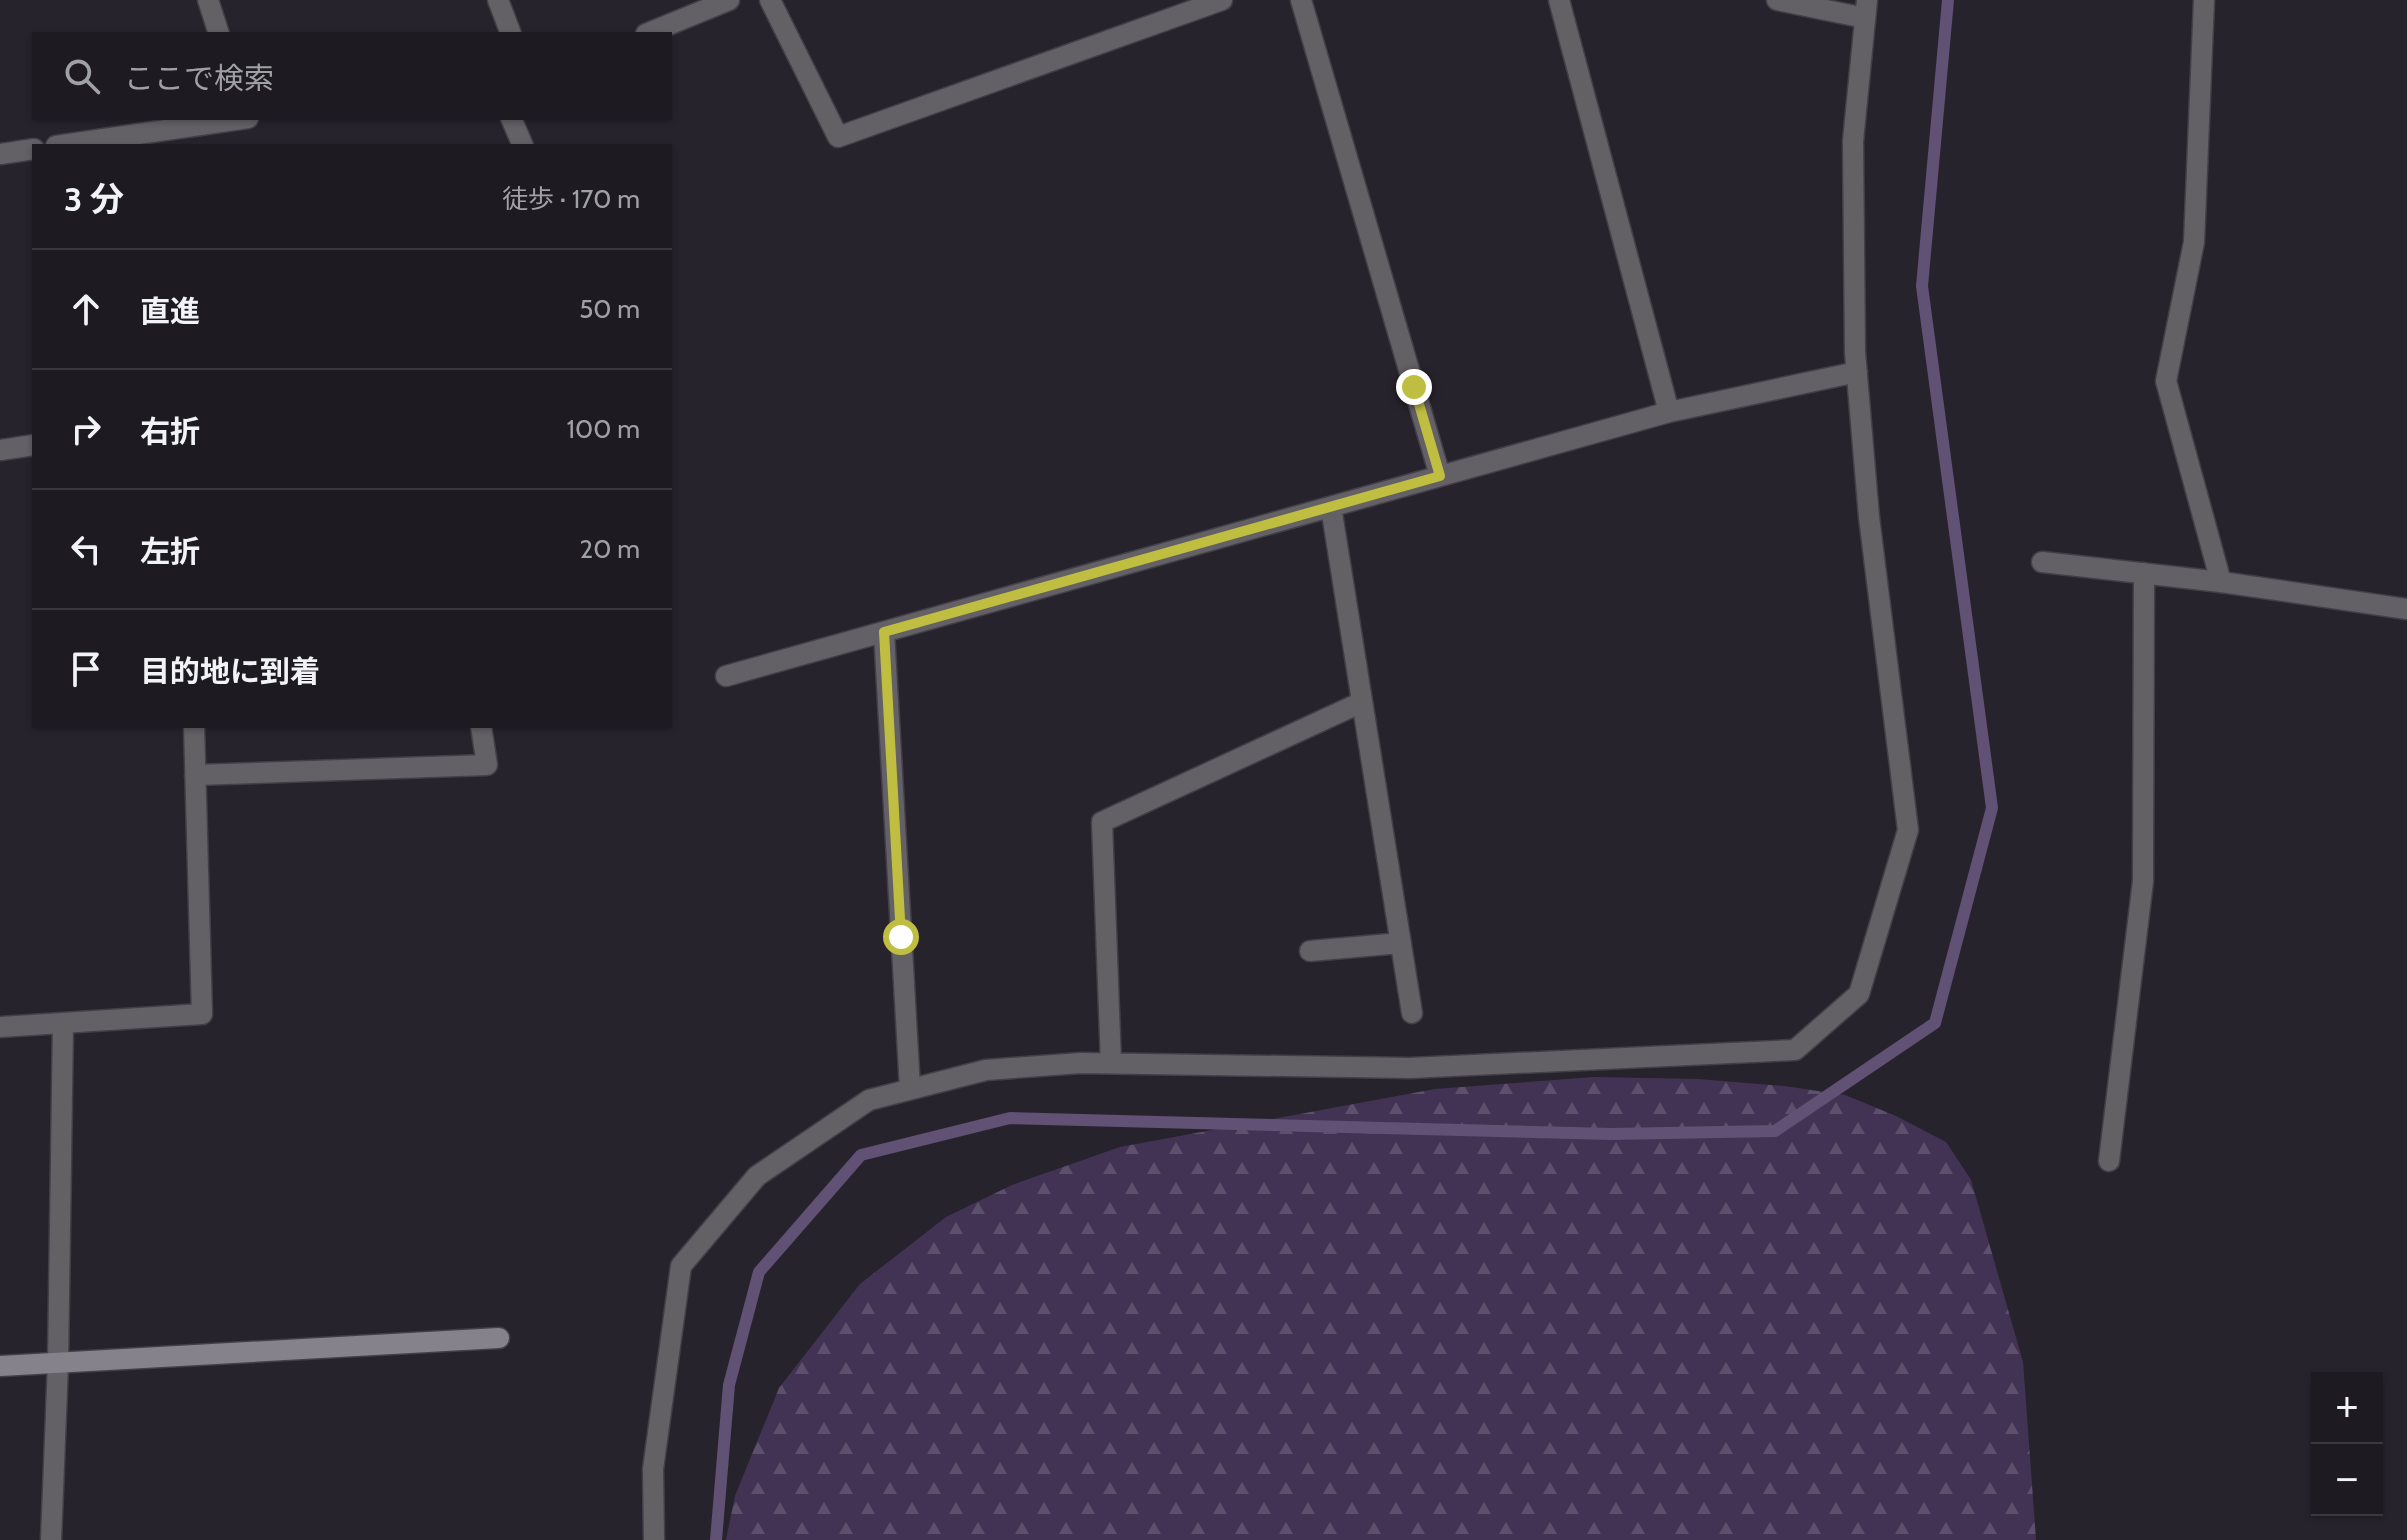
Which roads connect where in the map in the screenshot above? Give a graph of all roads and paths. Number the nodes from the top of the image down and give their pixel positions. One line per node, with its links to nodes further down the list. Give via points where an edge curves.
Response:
1 (208, 0): 11 (street)
2 (498, 0): 12 (street)
3 (729, 0): 13 (street)
4 (770, 0): 5 (street, via 838,137)
5 (1222, 0)
6 (1301, 0): 24 (street)
7 (1559, 0): 21 (street)
8 (1777, 0): 10 (street)
9 (2204, 0): 28 (street, via 2194,242 2166,381)
10 (1866, 9): 20 (street, via 1853,141)
11 (218, 32)
12 (510, 32)
13 (651, 32)
14 (233, 120): 16 (street)
15 (512, 120): 17 (street)
16 (70, 144)
17 (522, 144)
18 (32, 149): 19 (street)
19 (0, 154)
20 (1857, 372): 21 (street); 41 (street, via 1869,517 1908,830 1859,994 1795,1050 1410,1068)
21 (1669, 412): 24 (street)
22 (32, 445): 23 (street)
23 (0, 450)
24 (1440, 476): 25 (street)
25 (1331, 507): 30 (street); 32 (street)
26 (2042, 562): 27 (street)
27 (2144, 573): 28 (street); 43 (street, via 2143,881)
28 (2221, 582): 29 (street)
29 (2407, 609)
30 (884, 632): 31 (street); 42 (street)
31 (726, 676)
32 (1362, 702): 36 (street); 41 (street, via 1102,822)
33 (194, 728): 35 (street)
34 (481, 728): 35 (street, via 487,765)
35 (195, 775): 39 (street, via 202,1014)
36 (1401, 943): 37 (street); 38 (street)
37 (1310, 951)
38 (1412, 1013)
39 (63, 1024): 40 (street); 45 (street)
40 (0, 1027)
41 (1111, 1063): 42 (street, via 986,1070)
42 (910, 1089): 48 (street, via 869,1100 757,1176 681,1266 653,1469)
43 (2109, 1161)
44 (499, 1338): 45 (street)
45 (58, 1363): 46 (street); 47 (street)
46 (0, 1366)
47 (51, 1540)
48 (654, 1540)

